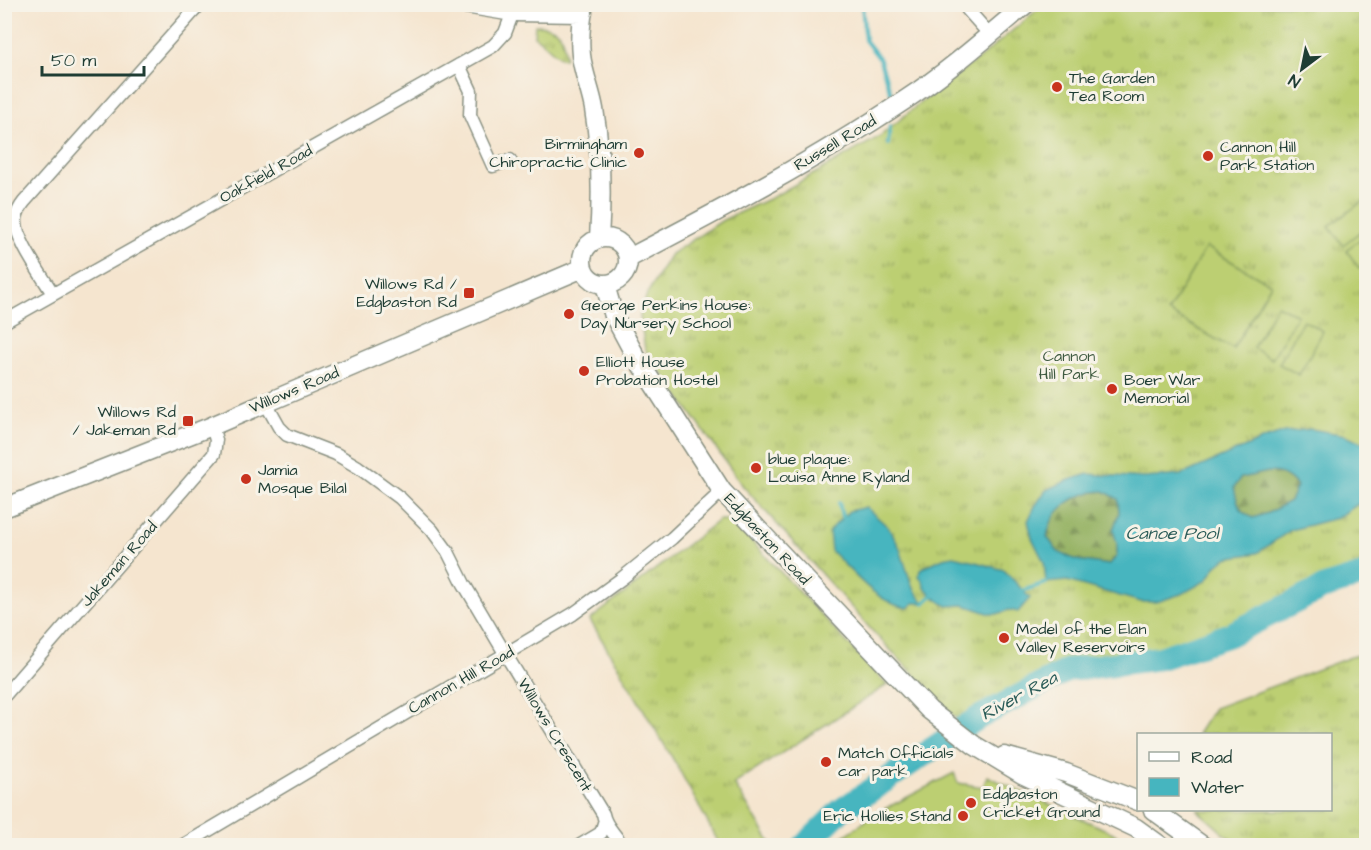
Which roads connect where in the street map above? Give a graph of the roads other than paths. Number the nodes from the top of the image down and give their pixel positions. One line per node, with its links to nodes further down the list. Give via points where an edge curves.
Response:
1 (200, 4): 14 (street, via 17,213 19,236)
2 (465, 4): 6 (main road)
3 (966, 4): 7 (street)
4 (1026, 4): 7 (main road, Russell Road)
5 (583, 9): 6 (main road); 10 (main road, via 581,56 594,110)
6 (513, 12): 8 (street, Oakfield Road, via 505,33 493,46)
7 (990, 35): 11 (main road, Russell Road, via 906,100 727,207)
8 (459, 65): 9 (street, via 471,91 470,116 494,166); 14 (street, Oakfield Road)
9 (510, 160)
10 (599, 238): 11 (main road, via 616,240); 12 (main road, via 586,248)
11 (629, 258): 13 (main road, via 620,279)
12 (583, 268): 13 (main road, via 594,282); 16 (main road, Willows Road)
13 (605, 285): 18 (main road, Edgbaston Road, via 614,316 636,357)
14 (53, 294): 15 (street, Oakfield Road)
15 (4, 322)
16 (266, 402): 17 (main road, Willows Road); 20 (street, Willows Crescent, via 287,435 358,467 416,513 448,552)
17 (212, 426): 19 (main road, Willows Road); 21 (street, Jakeman Road, via 214,454)
18 (722, 491): 20 (street, Cannon Hill Road, via 621,579 573,614); 22 (main road, Edgbaston Road, via 898,679 943,722)
19 (4, 508)
20 (506, 654): 26 (street, Willows Crescent, via 603,814); 28 (street, Cannon Hill Road)
21 (4, 696)
22 (979, 748): 23 (main road, Edgbaston Road, via 1066,773); 27 (main road, Edgbaston Road, via 1022,774)
23 (1137, 801)
24 (1144, 811): 27 (main road)
25 (1155, 811): 32 (main road)
26 (604, 823): 29 (street, via 601,833); 30 (street, Willows Crescent)
27 (1136, 828): 31 (main road, Edgbaston Road)
28 (182, 846)
29 (579, 846)
30 (622, 846)
31 (1161, 846)
32 (1203, 846)

